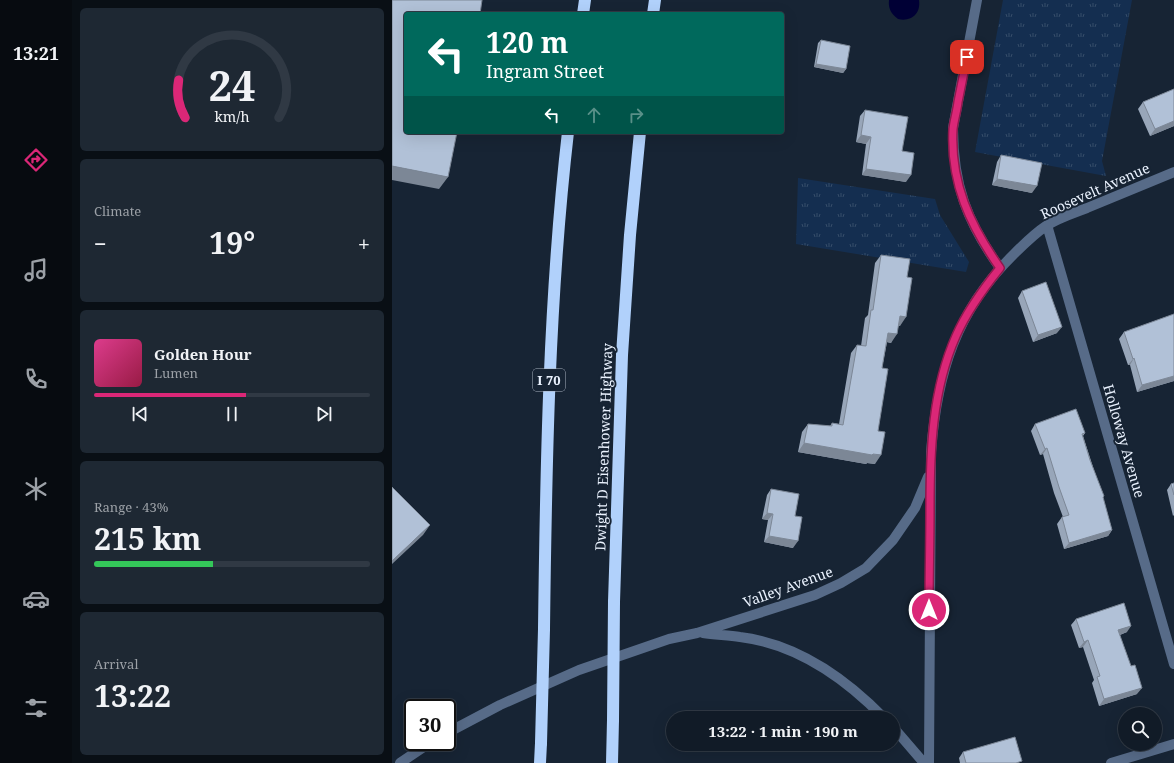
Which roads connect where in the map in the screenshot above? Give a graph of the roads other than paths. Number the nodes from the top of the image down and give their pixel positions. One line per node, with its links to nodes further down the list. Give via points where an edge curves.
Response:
1 (585, 0): 4 (highway)
2 (655, 0): 5 (highway)
3 (977, 0): 10 (street, via 953,128 953,147 957,177 968,214)
4 (583, 12)
5 (653, 12)
6 (568, 134): 20 (highway, I 70, bridge, via 549,366)
7 (640, 134): 21 (highway, Dwight D Eisenhower Highway, bridge, via 622,355)
8 (1174, 172): 9 (street, Roosevelt Avenue)
9 (1047, 225): 10 (street, Roosevelt Avenue); 13 (street, Holloway Avenue)
10 (1000, 268): 11 (street, Roosevelt Avenue, via 976,299 956,336 946,363 933,420)
11 (930, 472): 12 (street, Valley Avenue, via 910,516 893,540 866,568 842,583 815,595); 23 (street, Roosevelt Avenue)
12 (697, 633): 14 (street, Valley Avenue, via 750,638 795,653 836,676); 15 (street, Valley Avenue, via 579,670 500,705)
13 (1174, 664)
14 (877, 711)
15 (456, 728)
16 (900, 734): 22 (street)
17 (1174, 744): 24 (street)
18 (418, 751): 19 (street)
19 (400, 763)
20 (540, 763)
21 (612, 763)
22 (924, 763)
23 (929, 763)
24 (1111, 763)

